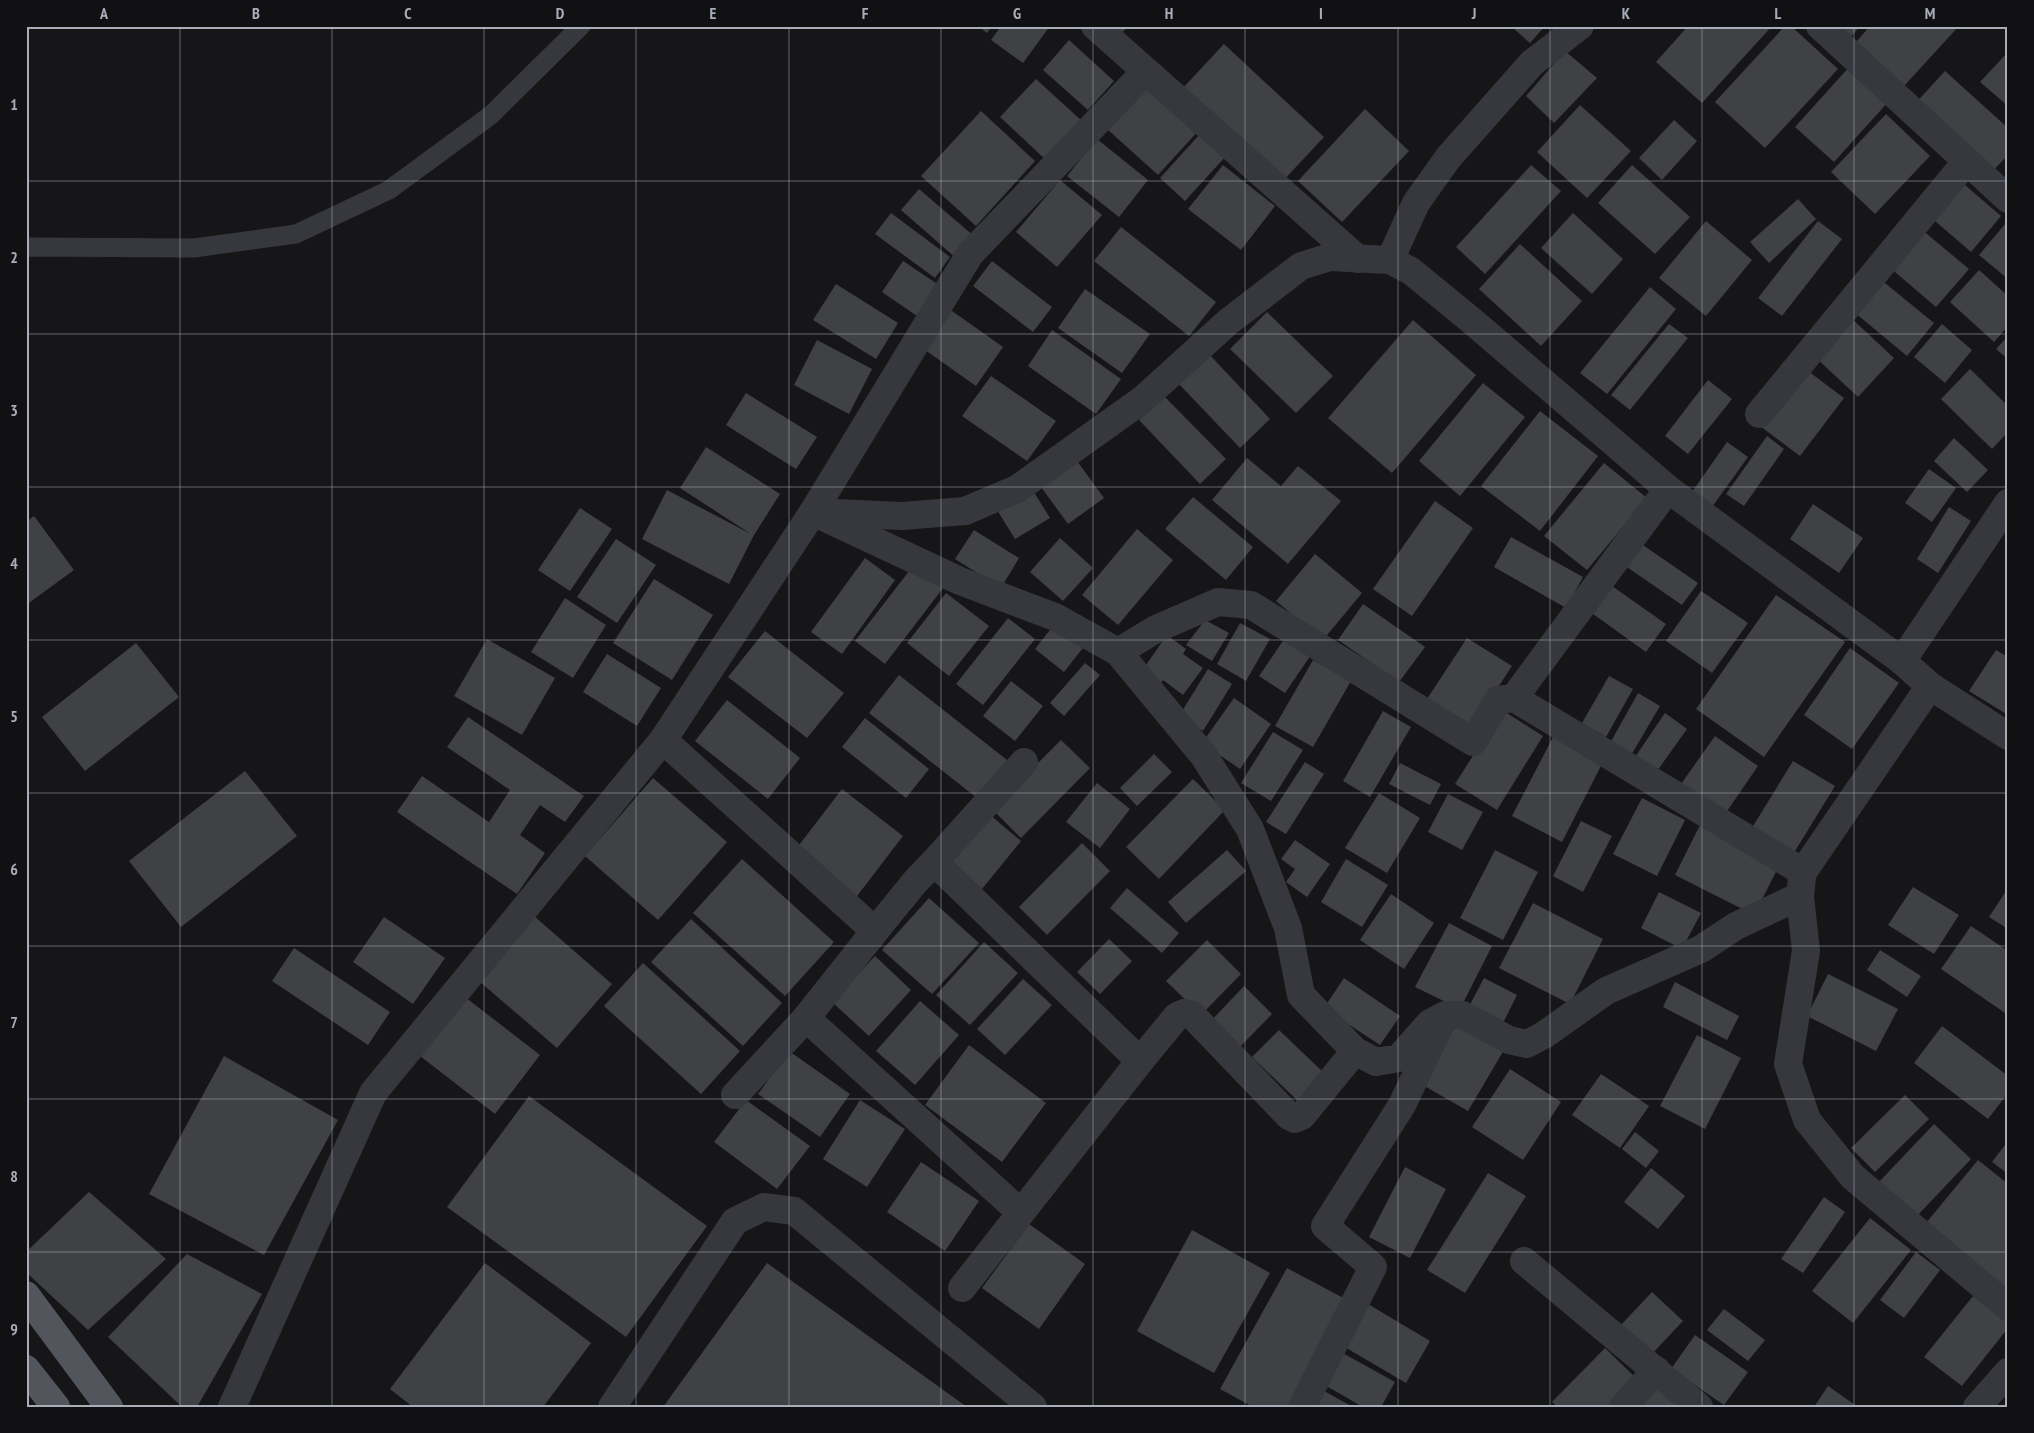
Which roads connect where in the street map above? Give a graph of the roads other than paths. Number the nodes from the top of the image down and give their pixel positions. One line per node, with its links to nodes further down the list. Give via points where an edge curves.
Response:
1 (581, 26): 8 (lane, via 491,115 389,190 296,234 194,248)
2 (1095, 26): 5 (street)
3 (1580, 26): 10 (street, via 1532,63 1448,158 1416,203)
4 (1820, 26): 6 (street)
5 (1144, 72): 9 (street); 14 (street, via 970,254)
6 (1966, 162): 7 (street); 11 (street)
7 (2008, 199)
8 (26, 248)
9 (1358, 259): 10 (street); 14 (street, via 1330,257 1301,266 1228,322 1142,400 1016,489 965,511 902,516)
10 (1390, 260): 12 (street, via 1411,272 1472,321)
11 (1759, 414)
12 (1668, 489): 16 (street); 18 (street)
13 (2008, 504): 16 (street)
14 (813, 512): 15 (street, via 960,580 1055,617); 20 (street)
15 (1118, 652): 18 (street, via 1156,629 1218,602 1251,605 1472,742 1498,700); 27 (street, via 1204,756 1250,829 1288,928 1301,995)
16 (1902, 661): 17 (street)
17 (1930, 686): 19 (street); 23 (street)
18 (1514, 698): 23 (street)
19 (2008, 736)
20 (662, 740): 24 (street); 40 (street, via 373,1093)
21 (1024, 762): 22 (street)
22 (934, 862): 24 (street); 28 (street)
23 (1801, 884): 25 (street, via 1700,948 1606,991 1527,1044 1509,1040 1463,1015); 34 (street, via 1806,950 1788,1064 1807,1120 1853,1177)
24 (876, 931): 26 (street)
25 (1445, 1015): 27 (street, via 1430,1023 1399,1058 1376,1062); 43 (street, via 1402,1105 1324,1226 1373,1267)
26 (806, 1018): 29 (street); 30 (street)
27 (1355, 1051): 28 (street, via 1302,1116 1295,1119 1192,1016 1184,1013 1177,1016)
28 (1140, 1061): 30 (street)
29 (735, 1095)
30 (1020, 1212): 32 (street)
31 (1524, 1261): 36 (street)
32 (962, 1288)
33 (26, 1295): 39 (main road)
34 (2008, 1307)
35 (26, 1368): 38 (main road)
36 (1656, 1370): 44 (street); 45 (street)
37 (2008, 1372): 46 (street)
38 (55, 1405)
39 (109, 1407)
40 (232, 1407)
41 (612, 1407): 42 (street, via 735,1221 764,1206 794,1211)
42 (1033, 1407)
43 (1302, 1407)
44 (1623, 1407)
45 (1699, 1407)
46 (1977, 1407)

